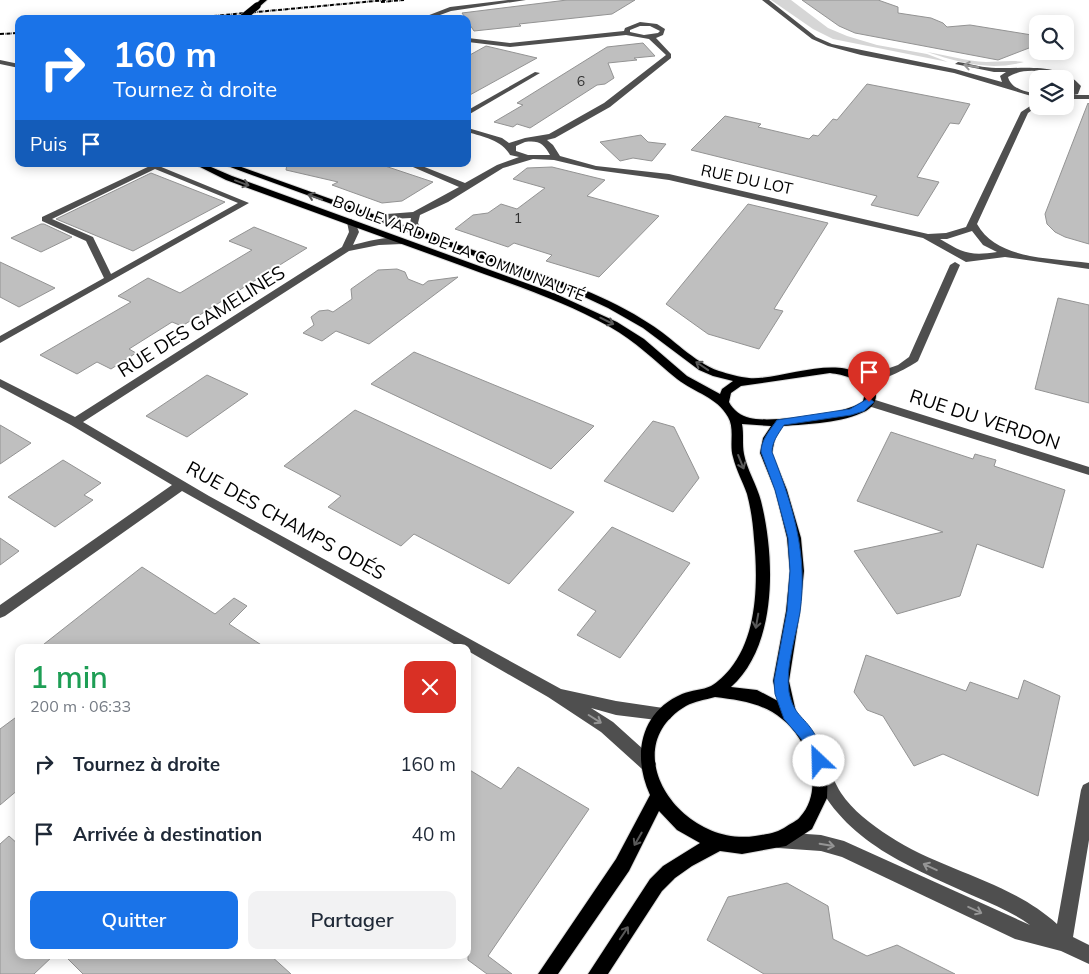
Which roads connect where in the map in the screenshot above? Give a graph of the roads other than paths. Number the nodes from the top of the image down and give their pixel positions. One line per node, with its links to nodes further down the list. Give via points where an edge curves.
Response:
1 (264, 0): 4 (main road, bridge)
2 (523, 0): 5 (street, via 450,8)
3 (765, 0): 6 (street)
4 (246, 15)
5 (432, 15)
6 (796, 23): 13 (street, one-way to 6, via 982,68 854,45 824,37); 18 (street, via 814,38 830,45 955,71)
7 (627, 33): 8 (street); 8 (street, via 626,28 639,24 662,30); 9 (street, via 507,45)
8 (651, 37): 26 (street, via 668,54 668,58 607,105)
9 (471, 40)
10 (1, 61): 11 (street); 12 (street)
11 (15, 61)
12 (15, 65)
13 (1020, 70): 14 (street); 18 (street, via 1004,76 1005,82)
14 (1029, 70)
15 (537, 73): 23 (street)
16 (1074, 81): 17 (street)
17 (1083, 84)
18 (1013, 88): 19 (street); 24 (street, via 1023,100)
19 (1029, 93)
20 (1074, 96): 21 (street)
21 (1089, 97)
22 (1029, 109): 24 (street)
23 (471, 111)
24 (1025, 112): 44 (street)
25 (471, 131): 27 (street)
26 (552, 136): 28 (street); 30 (street)
27 (499, 140): 29 (street); 31 (street)
28 (534, 140): 29 (street); 30 (street)
29 (520, 141): 31 (street)
30 (550, 147): 32 (street, via 546,154); 33 (street, via 553,155)
31 (512, 150): 32 (street); 34 (street)
32 (533, 157): 33 (street, RUE DU LOT); 34 (street)
33 (561, 160): 47 (street, RUE DU LOT, via 688,181)
34 (509, 162): 40 (street)
35 (153, 167): 55 (street, via 45,219 90,240)
36 (157, 167): 55 (street, via 245,203)
37 (205, 167): 43 (main road, BOULEVARD DE LA COMMUNAUTÉ, one-way to 43)
38 (234, 167): 42 (main road, BOULEVARD DE LA COMMUNAUTÉ, one-way to 38)
39 (417, 167): 40 (street)
40 (467, 187): 41 (street)
41 (416, 214): 42 (street); 45 (street, via 414,223)
42 (374, 218): 45 (main road, BOULEVARD DE LA COMMUNAUTÉ)
43 (351, 222): 46 (main road, BOULEVARD DE LA COMMUNAUTÉ); 49 (street, via 354,232)
44 (973, 225): 47 (street); 48 (street)
45 (420, 234): 57 (main road, BOULEVARD DE LA COMMUNAUTÉ, one-way to 45, via 703,368 647,326 598,299)
46 (402, 241): 49 (street, RUE DES GAMELINES); 60 (main road, BOULEVARD DE LA COMMUNAUTÉ, one-way to 60, via 552,296 613,324 640,340 684,378)
47 (949, 242): 48 (street, via 969,235); 52 (street, via 963,256); 53 (street)
48 (985, 242): 50 (street); 51 (street, via 990,251)
49 (346, 249): 63 (street, RUE DES GAMELINES)
50 (1013, 254): 51 (street); 54 (street)
51 (985, 255): 52 (street)
52 (974, 257): 53 (street)
53 (955, 265): 58 (street, RUE DU VERDON, via 914,359 902,367)
54 (1089, 266)
55 (109, 279): 56 (street)
56 (0, 340)
57 (748, 381): 58 (main road, via 830,370 848,373); 60 (main road, via 732,385)
58 (862, 381): 61 (main road, via 870,392)
59 (0, 382): 63 (street, RUE DES CHAMPS ODÉS)
60 (722, 400): 62 (main road)
61 (869, 402): 64 (main road, via 851,412); 65 (street, RUE DU VERDON)
62 (733, 415): 64 (main road, via 754,423); 70 (main road, one-way to 70, via 738,432 738,453 760,525 763,582 754,638 744,663)
63 (75, 422): 66 (street, RUE DES CHAMPS ODÉS)
64 (780, 422): 73 (main road, via 769,438 766,452 781,490 797,571 794,611 781,681)
65 (1089, 471)
66 (181, 486): 67 (street); 68 (street, RUE DES CHAMPS ODÉS)
67 (0, 612)
68 (466, 644)
69 (471, 647): 71 (street, RUE DES CHAMPS ODÉS)
70 (716, 691): 72 (main road, via 691,696); 73 (main road, via 750,695)
71 (553, 692): 72 (street, RUE DES CHAMPS ODÉS, via 616,708); 74 (street, RUE DES CHAMPS ODÉS, one-way to 74, via 607,726)
72 (665, 714): 74 (main road, via 650,740)
73 (789, 715): 75 (main road, via 811,742)
74 (648, 764): 77 (main road)
75 (822, 774): 78 (main road, via 820,794 812,813 798,829); 80 (street, one-way to 75, via 1030,914 923,863 869,832 836,800)
76 (1089, 790): 80 (street)
77 (658, 795): 79 (main road, via 683,824); 82 (main road, one-way to 82, via 637,841)
78 (778, 840): 79 (main road, via 754,846); 80 (street, one-way to 80, via 821,843 844,849 1022,932)
79 (720, 842): 83 (main road, one-way to 79, via 656,885 686,860)
80 (1063, 942): 81 (street)
81 (1089, 955)
82 (547, 974)
83 (596, 974)

